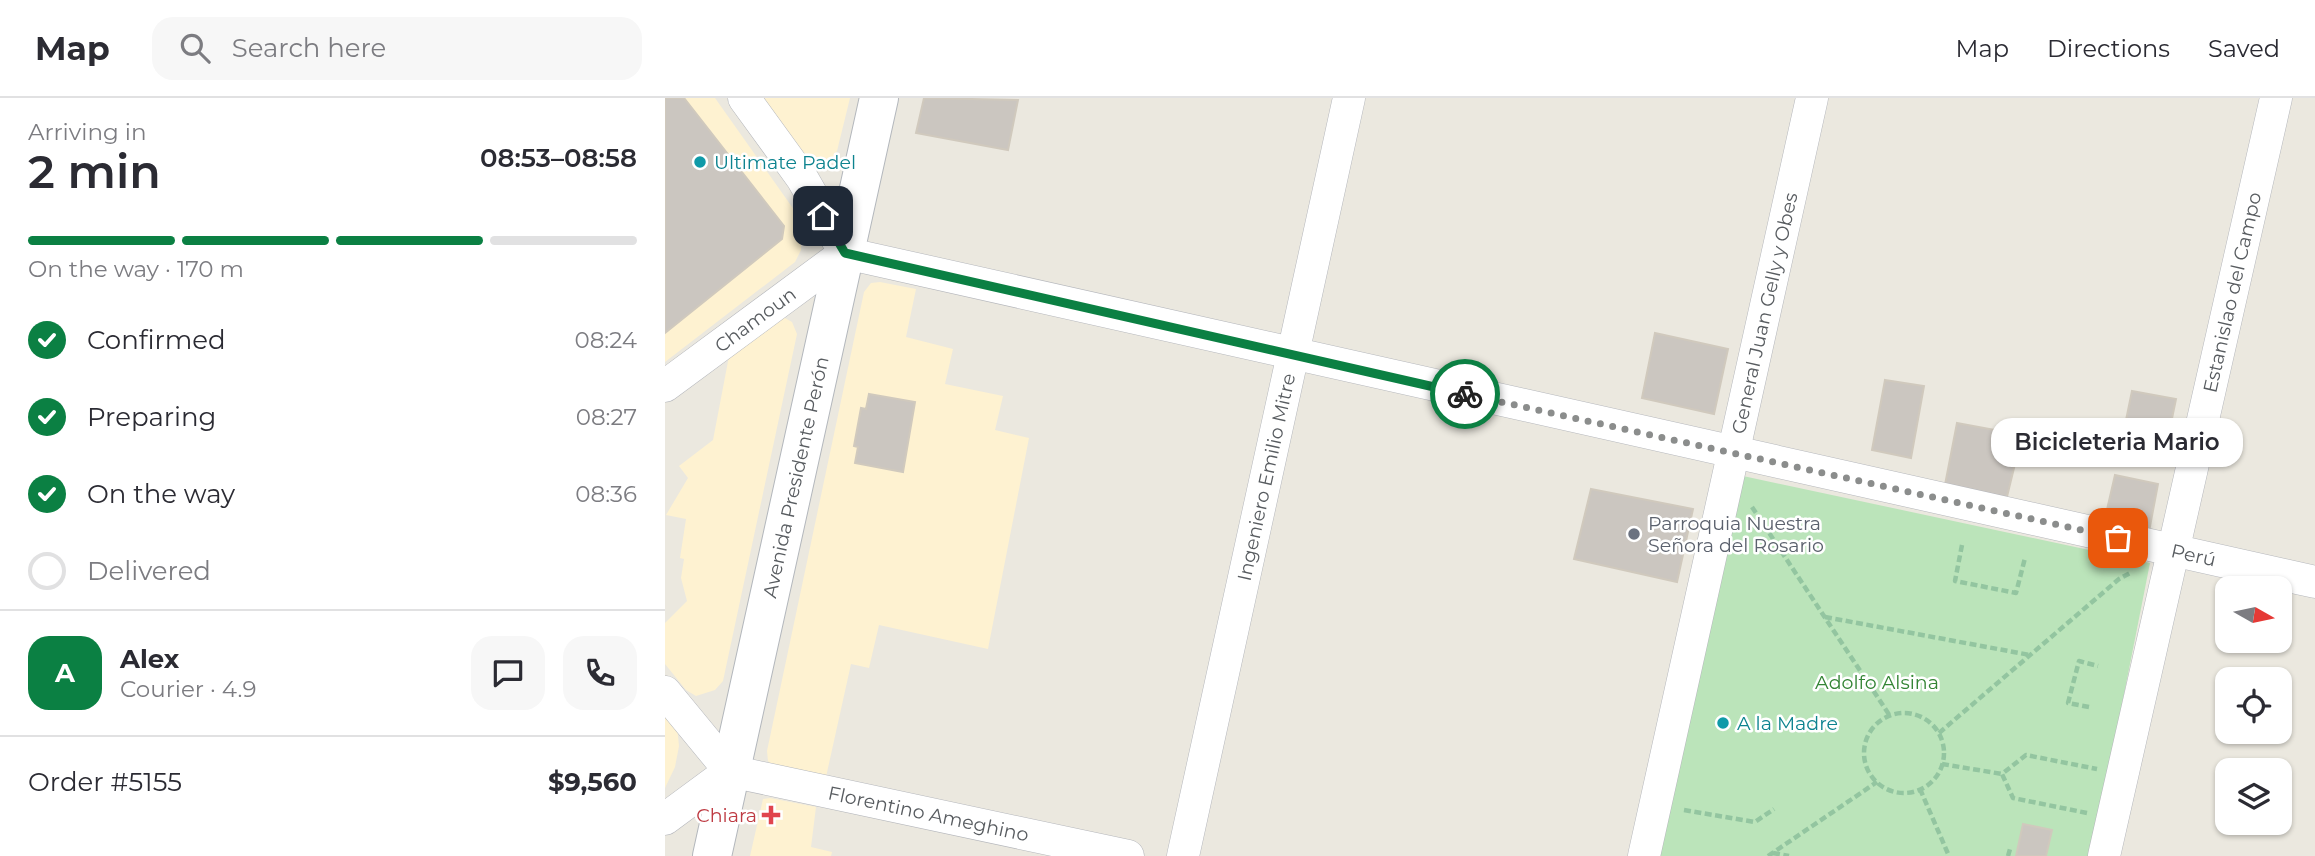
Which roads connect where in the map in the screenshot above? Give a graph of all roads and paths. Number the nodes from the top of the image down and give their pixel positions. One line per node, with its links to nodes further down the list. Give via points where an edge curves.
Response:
1 (744, 98): 6 (street, via 802,178)
2 (879, 98): 6 (main road, Avenida Presidente Perón)
3 (1349, 98): 7 (street, Ingeniero Emilio Mitre)
4 (1812, 98): 9 (street, General Juan Gelly y Obes)
5 (2276, 98): 11 (street, Estanislao del Campo)
6 (845, 253): 7 (street, Perú); 8 (street, Chamoun); 22 (main road, Avenida Presidente Perón)
7 (1293, 356): 9 (street, Perú); 35 (street, Ingeniero Emilio Mitre)
8 (665, 386)
9 (1735, 453): 11 (street, Perú); 14 (path, via 1746,499); 36 (street, General Juan Gelly y Obes)
10 (1962, 545): 12 (path, via 1955,581 2016,593)
11 (2173, 550): 13 (street, Perú); 15 (path, via 2119,579); 24 (street, Estanislao del Campo)
12 (2025, 558)
13 (2315, 582)
14 (1825, 617): 15 (path); 19 (path)
15 (2030, 655): 20 (path)
16 (2098, 666): 18 (path, via 2079,661 2068,703)
17 (665, 692): 22 (street)
18 (2089, 707)
19 (1890, 716): 20 (path, via 1917,715); 25 (path, via 1874,728 1865,745 1866,765)
20 (1939, 733): 21 (path)
21 (1943, 764): 23 (path); 26 (path, via 1934,780)
22 (730, 771): 30 (street); 33 (main road, Avenida Presidente Perón); 34 (street, Florentino Ameghino)
23 (2002, 774): 24 (path, via 2026,755); 29 (path, via 2013,799)
24 (2122, 774): 29 (street, Estanislao del Campo)
25 (1877, 782): 26 (path, via 1897,792); 32 (path)
26 (1920, 789): 38 (path)
27 (1679, 809): 28 (path, via 1755,822)
28 (1774, 809)
29 (2112, 818): 40 (street, Estanislao del Campo)
30 (665, 819)
31 (2010, 849): 39 (path)
32 (1770, 854): 37 (path)
33 (712, 856)
34 (1128, 856)
35 (1183, 856)
36 (1644, 856)
37 (1789, 856)
38 (1949, 856)
39 (2008, 856)
40 (2104, 856)

